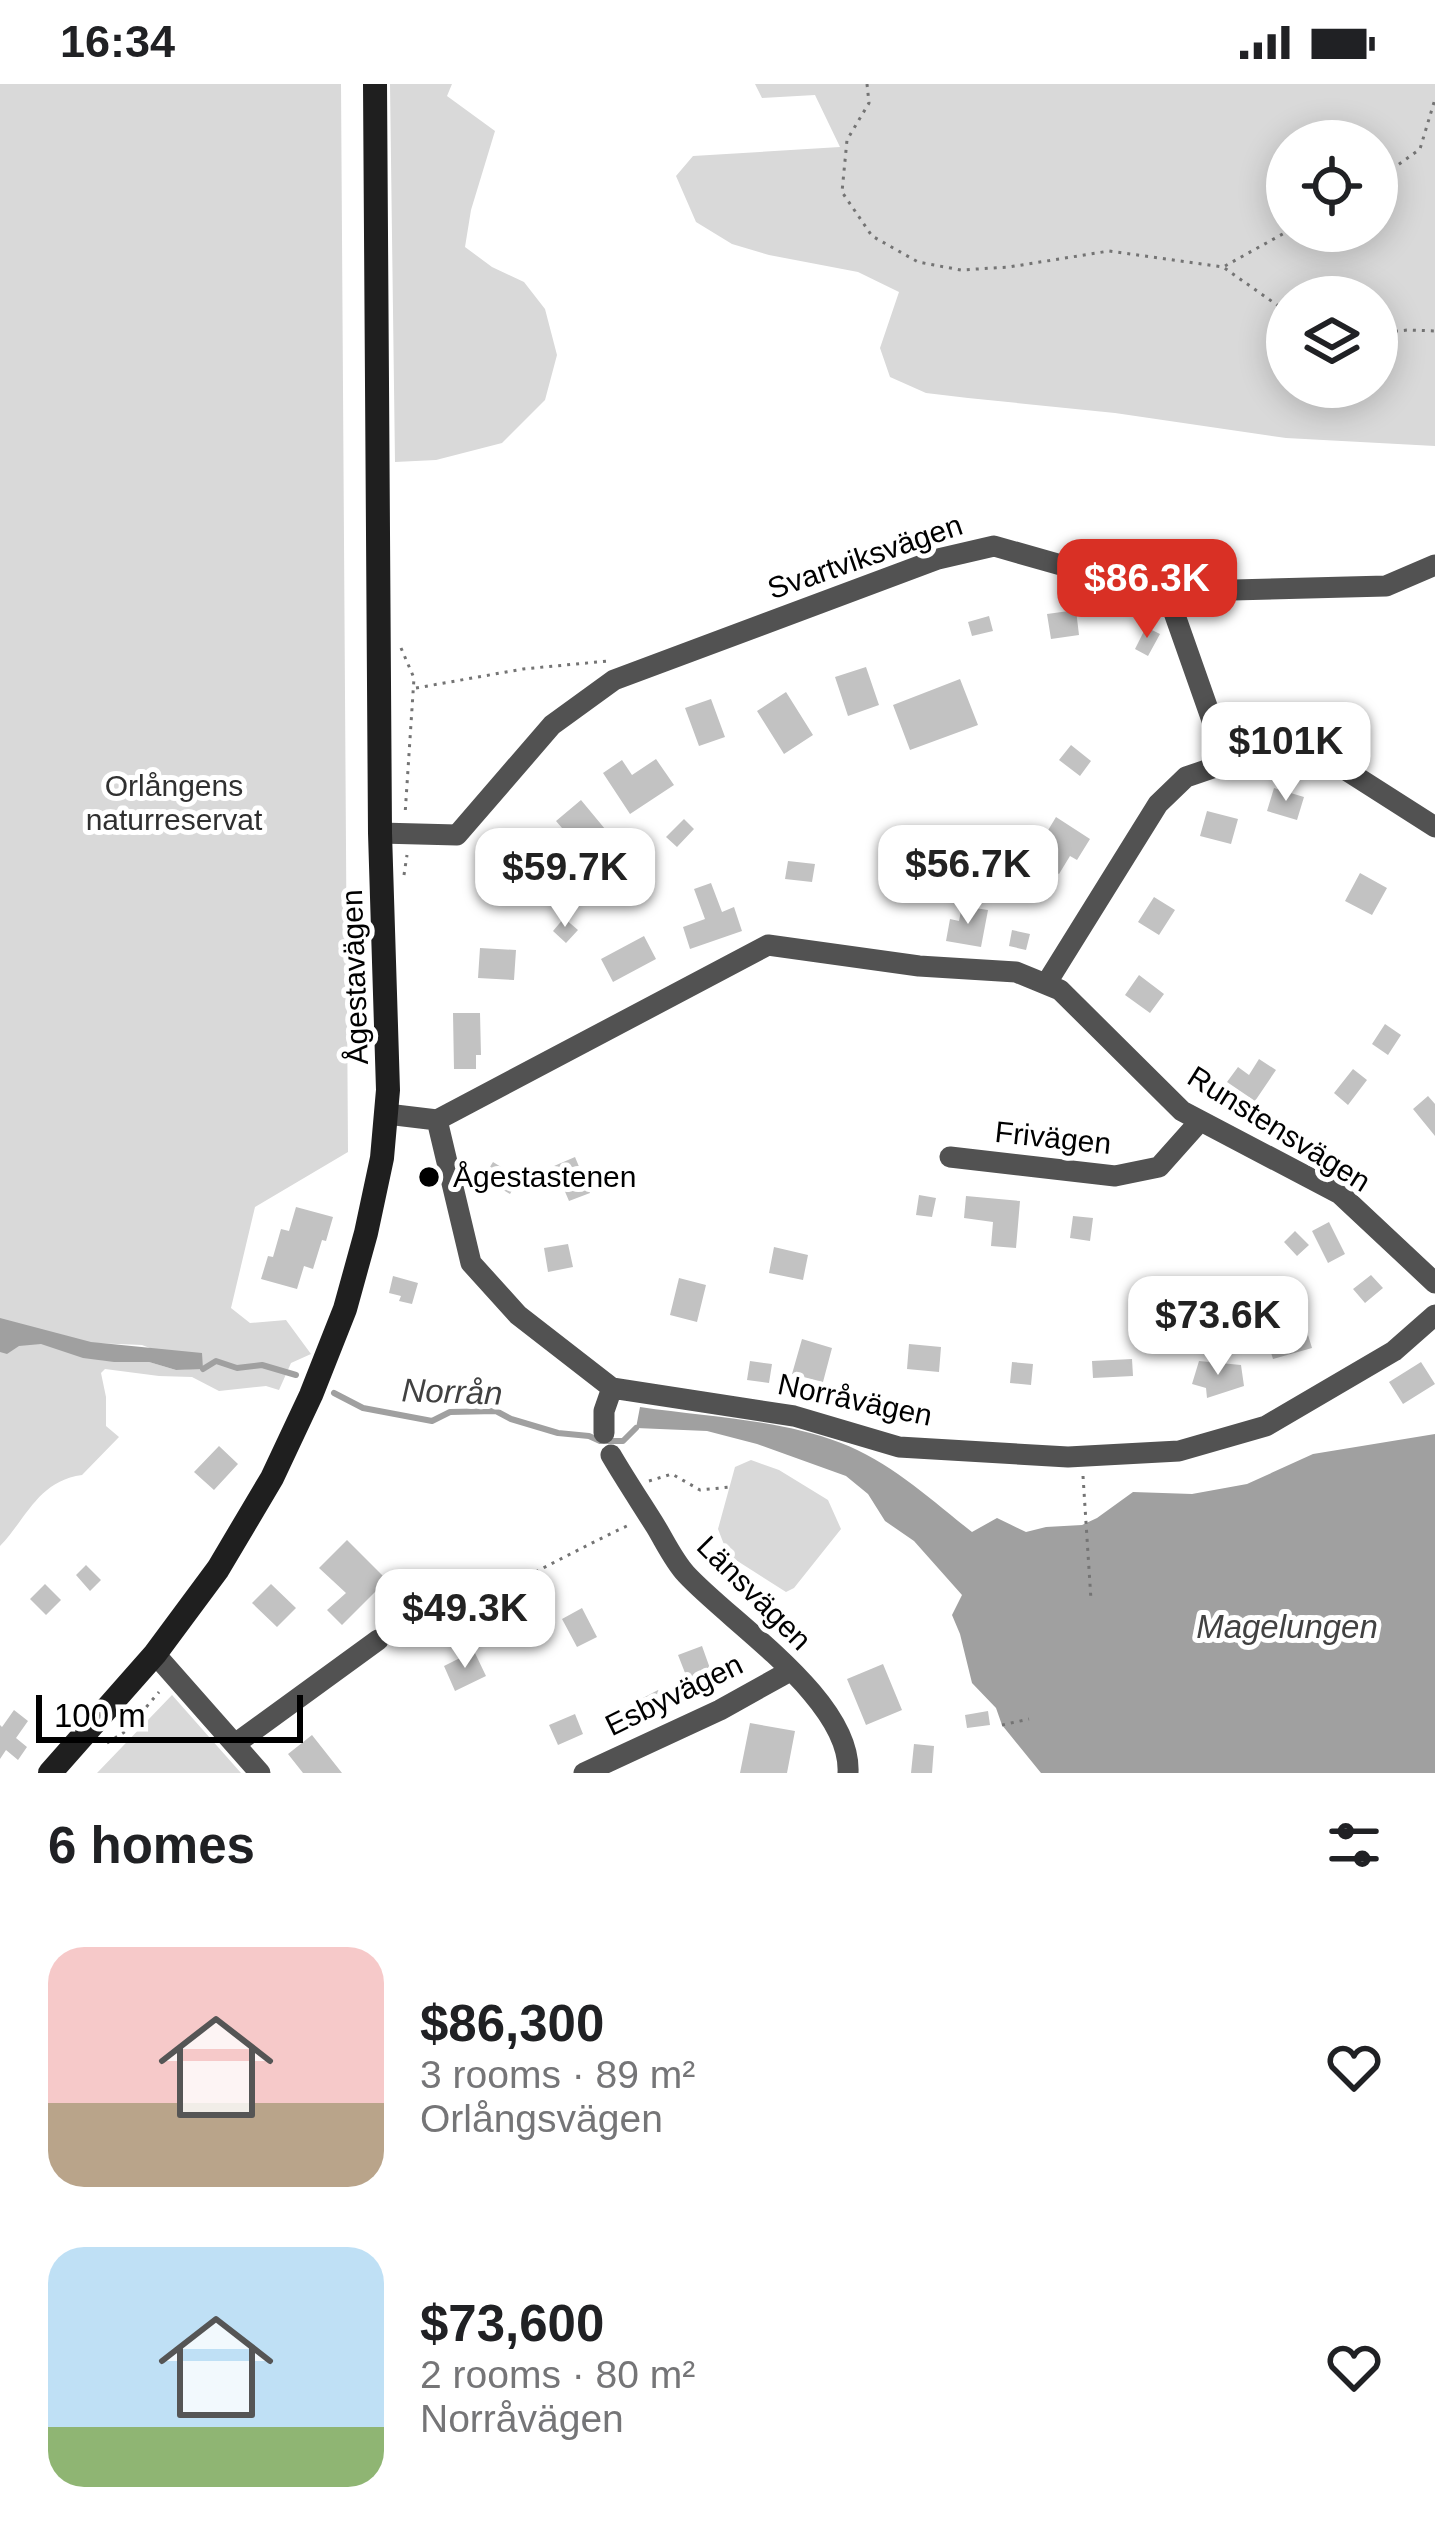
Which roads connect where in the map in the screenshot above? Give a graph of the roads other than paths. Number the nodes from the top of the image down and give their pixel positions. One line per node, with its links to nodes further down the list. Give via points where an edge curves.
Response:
1 (375, 84): 6 (main road, Ågestavägen)
2 (1435, 566): 3 (street, Svartviksvägen, via 1387,586)
3 (1165, 587): 4 (street); 6 (street, Svartviksvägen, via 994,546 938,559 614,680 552,724 457,836)
4 (1227, 764): 5 (street, via 1252,755 1340,767); 7 (street, via 1186,777 1158,804)
5 (1435, 827)
6 (380, 833): 8 (main road, Ågestavägen)
7 (1046, 984): 9 (street, Runstensvägen, via 1016,972 768,945); 10 (street, Runstensvägen)
8 (387, 1114): 9 (street); 16 (main road, Ågestavägen, via 345,1309 311,1395 229,1551)
9 (437, 1120): 14 (street, Norråvägen, via 471,1263 518,1315)
10 (1200, 1121): 11 (street, Frivägen, via 1159,1168 1115,1176); 12 (street, Runstensvägen, via 1340,1195)
11 (950, 1157)
12 (1435, 1283)
13 (1435, 1315): 14 (street, Norråvägen, via 1394,1352 1266,1426 1178,1450 1069,1457 899,1447 794,1416)
14 (612, 1388): 17 (street, Länsvägen, via 604,1411 608,1444 684,1572)
15 (378, 1640): 18 (street)
16 (154, 1654): 18 (street); 19 (main road, Ågestavägen)
17 (790, 1671): 21 (street, Esbyvägen); 22 (street, Länsvägen, via 839,1733)
18 (235, 1744): 20 (street)
19 (50, 1773)
20 (260, 1773)
21 (584, 1773)
22 (848, 1773)

